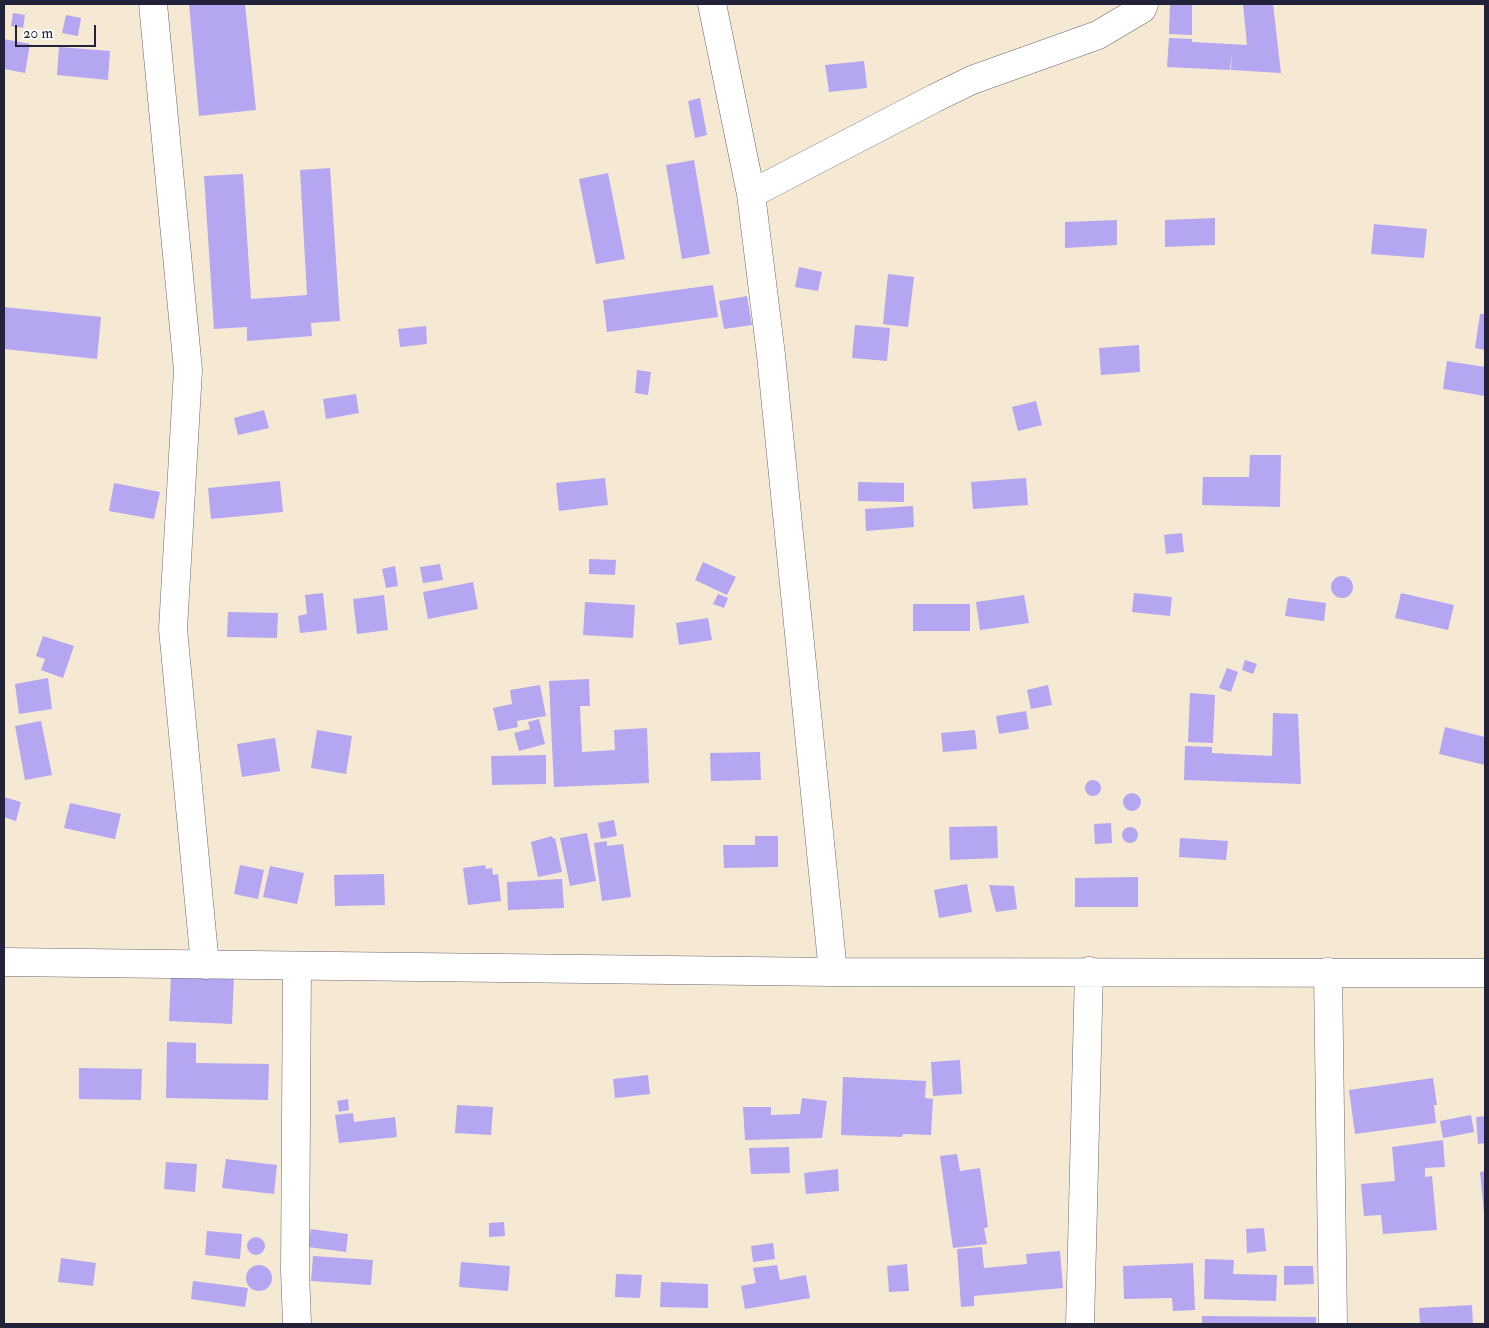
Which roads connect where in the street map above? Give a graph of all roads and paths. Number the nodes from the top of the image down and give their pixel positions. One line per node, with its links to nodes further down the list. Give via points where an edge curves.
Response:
1 (153, 4): 6 (street, via 188,370 173,629)
2 (712, 4): 4 (street)
3 (1144, 4): 4 (street, via 1142,9 1098,35 957,87)
4 (751, 194): 9 (street, via 771,355)
5 (4, 962): 6 (street)
6 (205, 964): 7 (street)
7 (297, 966): 9 (street); 12 (street)
8 (1089, 971): 9 (street); 10 (street); 13 (street)
9 (834, 972)
10 (1328, 972): 11 (street); 14 (street)
11 (1485, 973)
12 (297, 1324)
13 (1080, 1324)
14 (1333, 1324)

